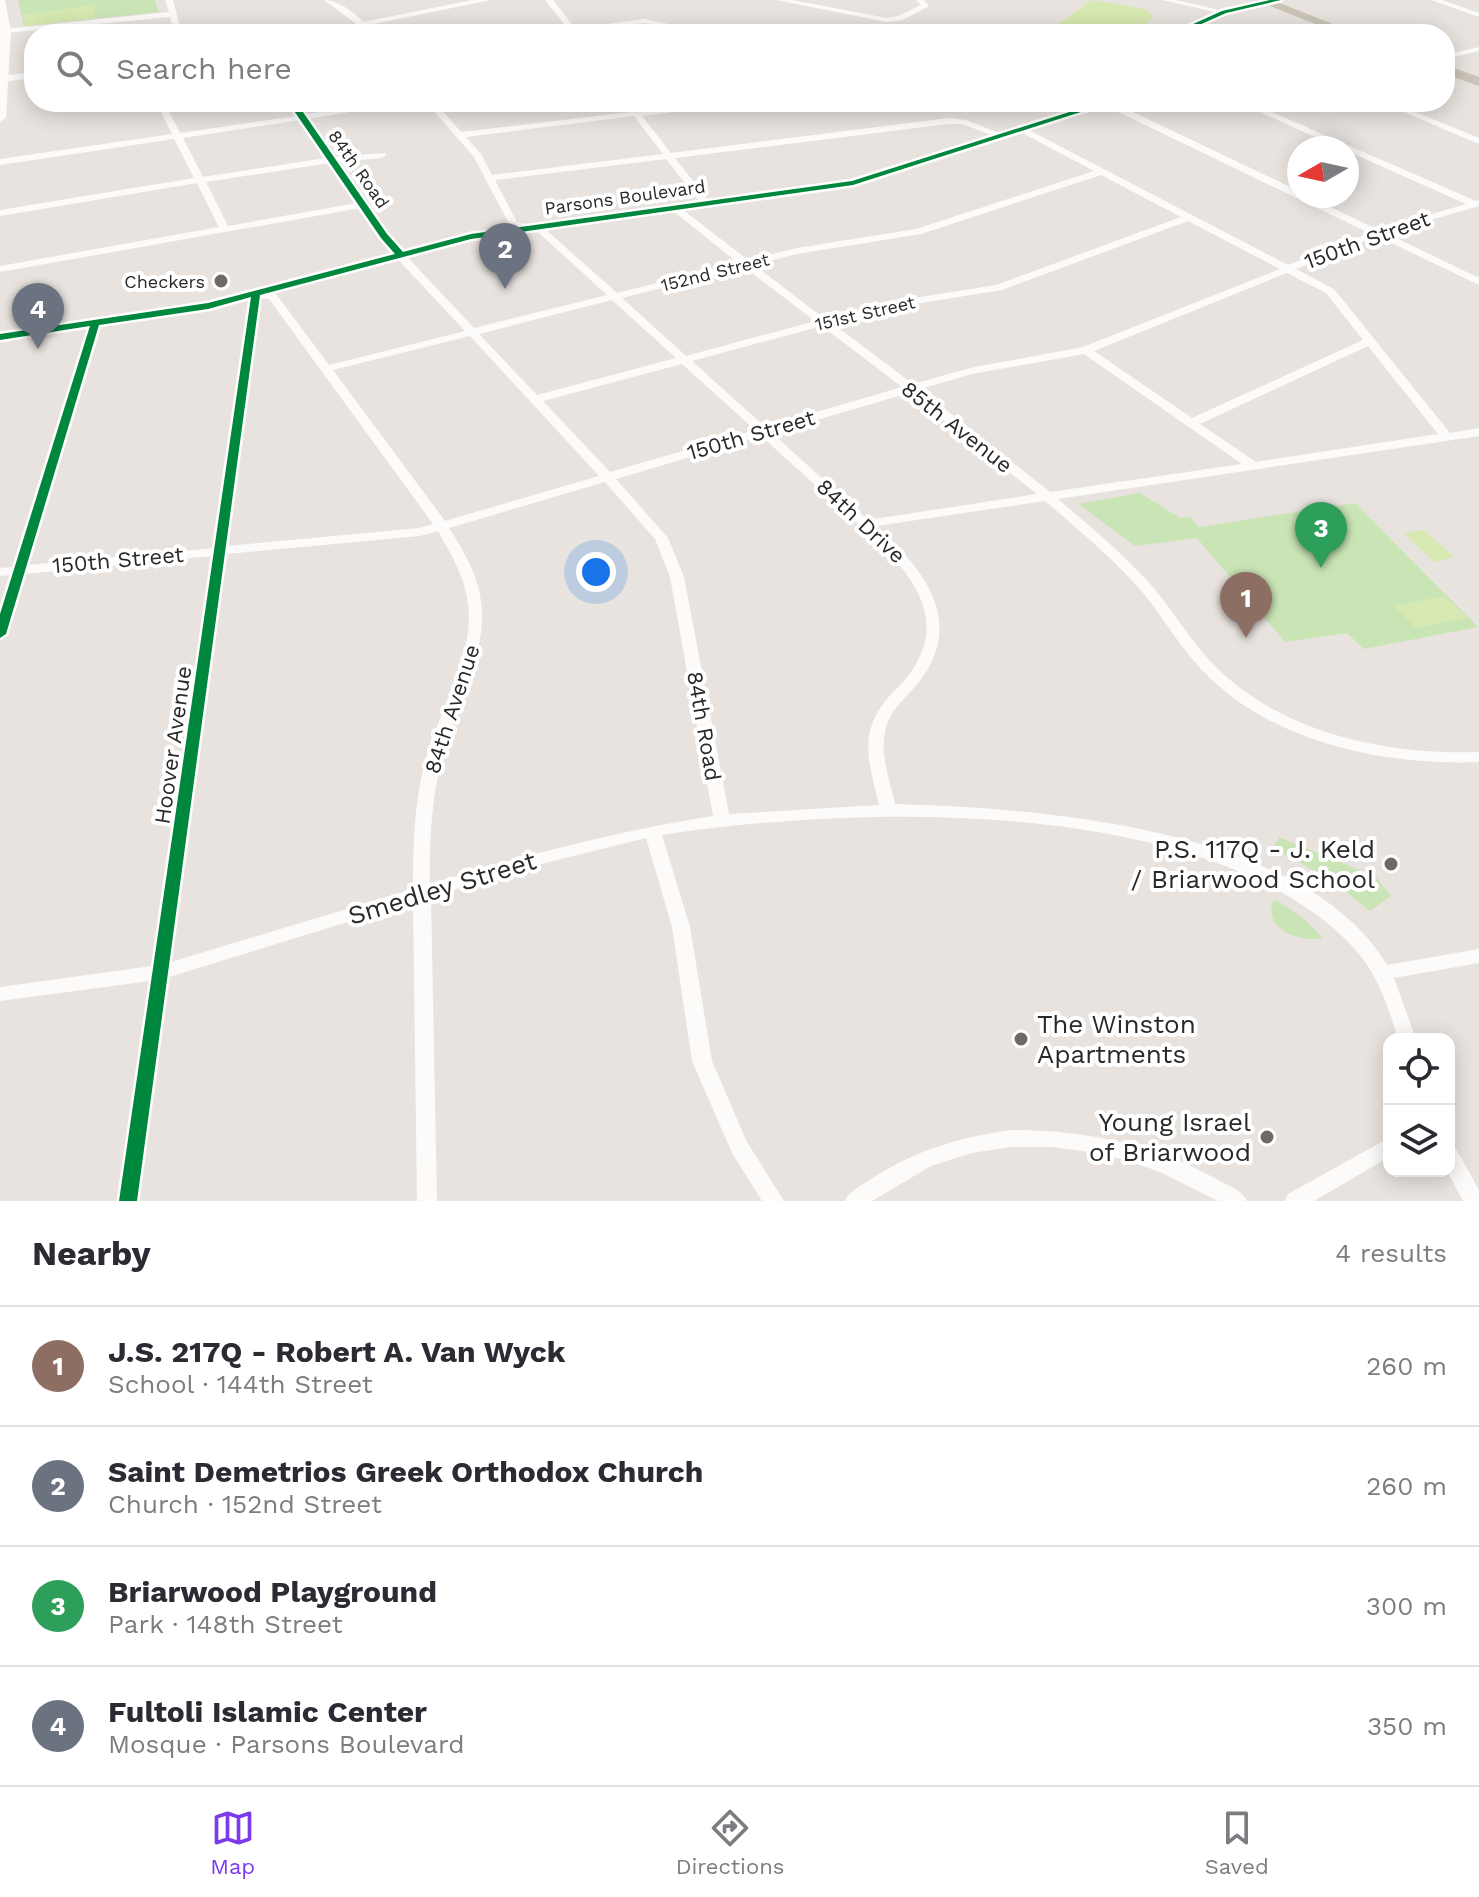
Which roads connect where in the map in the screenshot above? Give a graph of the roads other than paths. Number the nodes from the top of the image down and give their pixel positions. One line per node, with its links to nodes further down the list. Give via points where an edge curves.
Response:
1 (0, 0): 25 (main road)
2 (169, 0): 13 (street)
3 (328, 0): 18 (street)
4 (486, 0): 18 (street)
5 (549, 0): 19 (street)
6 (780, 0): 7 (street, via 872,18 900,18 925,6)
7 (920, 0)
8 (1166, 0): 11 (street)
9 (1435, 0): 14 (street)
10 (1269, 1): 12 (street); 23 (main road)
11 (1193, 6): 12 (street); 15 (street)
12 (1224, 12): 15 (street)
13 (173, 14): 16 (street); 17 (street)
14 (1479, 15)
15 (1210, 17): 22 (street)
16 (75, 24)
17 (176, 24)
18 (362, 24)
19 (568, 24)
20 (626, 24): 21 (street)
21 (660, 24)
22 (1193, 24)
23 (1327, 24)
24 (24, 29): 25 (street)
25 (6, 31): 30 (main road)
26 (1479, 49): 27 (street)
27 (1455, 55)
28 (1455, 73): 31 (main road)
29 (24, 76): 30 (street)
30 (2, 79): 43 (main road)
31 (1479, 82)
32 (165, 112): 46 (street)
33 (299, 112): 42 (street, 84th Road)
34 (333, 112): 42 (street)
35 (439, 112): 45 (street, 84th Drive)
36 (652, 112): 41 (street)
37 (1079, 112): 44 (street, Parsons Boulevard)
38 (1128, 112): 58 (street)
39 (1265, 112): 47 (street)
40 (1408, 112): 49 (street)
41 (636, 114): 45 (street); 52 (street)
42 (302, 117): 46 (street); 53 (street, 84th Road)
43 (0, 118)
44 (1025, 131): 48 (street, Parsons Boulevard); 55 (street)
45 (459, 135): 56 (street, 84th Drive)
46 (178, 136): 54 (street); 57 (street)
47 (1320, 136)
48 (1005, 137): 52 (street, via 949,121); 59 (street, Parsons Boulevard, via 853,183)
49 (1479, 141)
50 (1359, 153): 60 (street)
51 (382, 155): 53 (street)
52 (670, 156): 56 (street); 59 (street)
53 (332, 161): 57 (street); 61 (street, 84th Road)
54 (0, 162)
55 (1103, 171): 65 (street); 70 (street, 152nd Street, via 918,232)
56 (491, 178): 66 (street, 84th Drive, via 513,224)
57 (201, 180): 64 (street); 67 (street)
58 (1287, 190)
59 (706, 204): 62 (street, Parsons Boulevard)
60 (1477, 204): 68 (street, 150th Street)
61 (362, 205): 67 (street); 69 (street, 84th Road)
62 (675, 208): 66 (street, Parsons Boulevard); 70 (street, 85th Avenue)
63 (1325, 208): 68 (street)
64 (0, 213)
65 (1189, 217): 72 (street); 76 (street, 151st Street, via 998,288)
66 (528, 228): 69 (street, Parsons Boulevard); 75 (street, 84th Drive, via 542,231)
67 (225, 229): 71 (street)
68 (1377, 233): 72 (street, 150th Street); 73 (street)
69 (400, 254): 74 (street, Parsons Boulevard); 78 (street, 84th Road)
70 (746, 264): 75 (street, 152nd Street); 76 (street, 85th Avenue)
71 (0, 269)
72 (1287, 269): 80 (street, via 1330,291); 81 (street, 150th Street)
73 (1479, 282)
74 (256, 295): 77 (street, Parsons Boulevard); 83 (street, 84th Avenue, via 272,296); 95 (street, Hoover Avenue)
75 (615, 297): 78 (street, 152nd Street); 82 (street, 84th Drive)
76 (821, 322): 82 (street, 151st Street); 84 (street, 85th Avenue)
77 (95, 324): 79 (street, Parsons Boulevard); 96 (street)
78 (474, 332): 83 (street, 152nd Street); 85 (street, 84th Road)
79 (0, 337)
80 (1369, 341): 86 (street); 89 (street)
81 (1086, 350): 84 (street, 150th Street, via 970,371); 86 (street)
82 (684, 359): 85 (street, 151st Street); 87 (street, 84th Drive)
83 (325, 369): 94 (street, 84th Avenue)
84 (908, 389): 87 (street, 150th Street); 92 (street, 85th Avenue)
85 (536, 399): 91 (street, 84th Road)
86 (1192, 423): 90 (street)
87 (764, 431): 91 (street, 150th Street); 93 (street, 84th Drive)
88 (1479, 432): 89 (street)
89 (1446, 436): 90 (street)
90 (1252, 465): 92 (street)
91 (608, 477): 94 (street, 150th Street); 101 (street, 84th Road, via 661,538 674,565)
92 (1046, 495): 93 (street); 99 (street, 85th Avenue, via 1148,589 1211,673 1254,704 1345,745 1415,758)
93 (865, 524): 100 (street, 84th Drive, via 919,580 933,623 922,668 884,713 877,731)
94 (441, 525): 95 (street, 150th Street, via 416,533); 103 (street, 84th Avenue, via 466,565 477,622 471,657 426,790)
95 (221, 550): 96 (street, 150th Street); 105 (street, Hoover Avenue)
96 (20, 570): 97 (street, 150th Street); 98 (street)
97 (0, 572)
98 (0, 634)
99 (1479, 757)
100 (888, 810): 101 (street, Smedley Street); 106 (street, via 1032,817 1227,857 1316,903 1350,930)
101 (722, 820): 102 (street, Smedley Street)
102 (652, 831): 103 (street, Smedley Street); 113 (street, via 681,927 702,1061 739,1147)
103 (421, 894): 105 (street, Smedley Street); 112 (street, 84th Avenue)
104 (1479, 956): 106 (street)
105 (161, 972): 107 (street, Smedley Street); 111 (street, Hoover Avenue)
106 (1383, 973): 108 (street)
107 (0, 994)
108 (1405, 1033)
109 (1383, 1150): 116 (street)
110 (1455, 1166): 117 (street)
111 (128, 1201)
112 (427, 1201)
113 (774, 1201)
114 (855, 1201): 115 (street, via 932,1156 1012,1138 1059,1139 1127,1151)
115 (1237, 1201)
116 (1295, 1201)
117 (1474, 1201)

